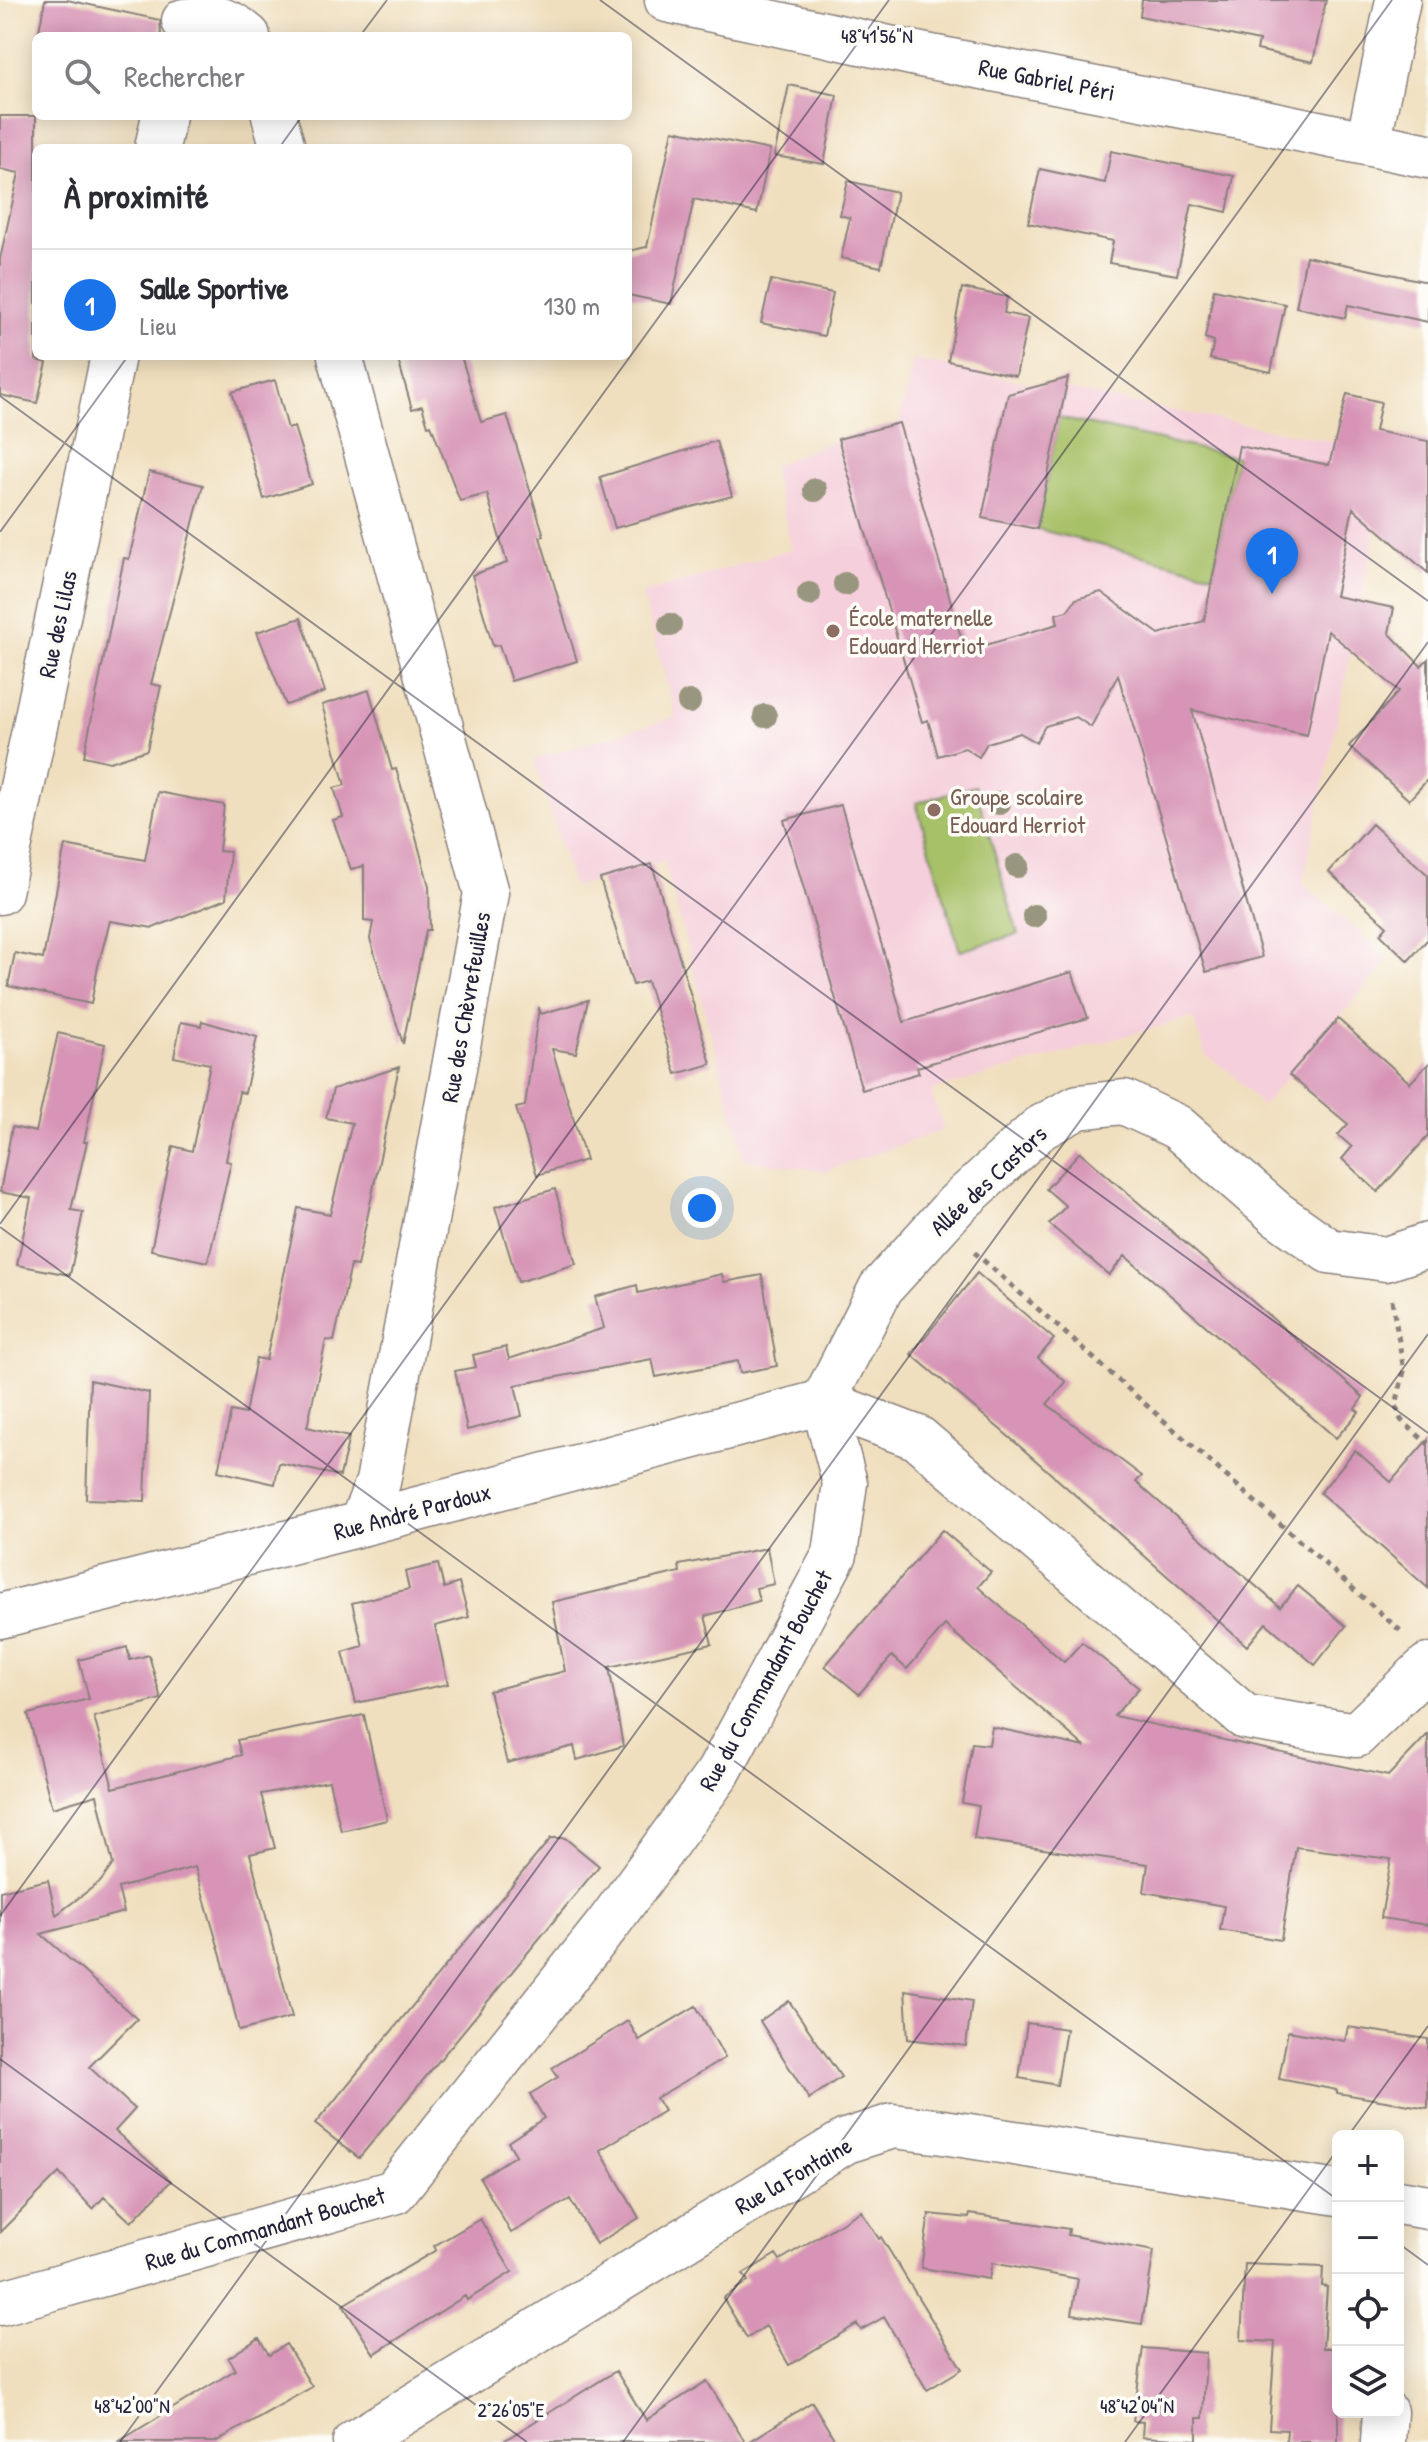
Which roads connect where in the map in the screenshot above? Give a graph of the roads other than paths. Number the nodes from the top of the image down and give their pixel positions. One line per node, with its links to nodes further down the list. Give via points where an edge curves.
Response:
1 (242, 0): 7 (street)
2 (667, 0): 4 (street, Rue Gabriel Péri)
3 (1398, 0): 10 (street)
4 (789, 13): 10 (street, Rue Gabriel Péri, via 921,55)
5 (185, 19): 6 (street, via 217,18)
6 (245, 32)
7 (249, 32)
8 (163, 120): 11 (street)
9 (275, 120): 12 (street)
10 (1368, 143): 13 (street, Rue Gabriel Péri)
11 (158, 144)
12 (282, 144)
13 (1428, 156)
14 (112, 360): 16 (street, Rue des Lilas)
15 (341, 360): 19 (street, Rue des Chèvrefeuilles, via 486,893 378,1482)
16 (0, 892)
17 (1428, 1245): 18 (street, Allée des Castors, via 1386,1259 1329,1251 1277,1214 1177,1127 1124,1102 1078,1107 1040,1128 940,1222 881,1288)
18 (823, 1402): 19 (street, Rue André Pardoux); 21 (street, via 918,1438 1245,1717 1356,1735); 25 (street, Rue du Commandant Bouchet, via 845,1483 835,1554 718,1773 608,1924 394,2192)
19 (361, 1524): 20 (street, Rue André Pardoux)
20 (0, 1616)
21 (1416, 1650)
22 (1332, 2192): 27 (street, Rue la Fontaine, via 893,2126 846,2141)
23 (1404, 2203): 24 (street)
24 (1428, 2207)
25 (0, 2303)
26 (1385, 2418): 28 (street)
27 (355, 2442)
28 (1383, 2442)

